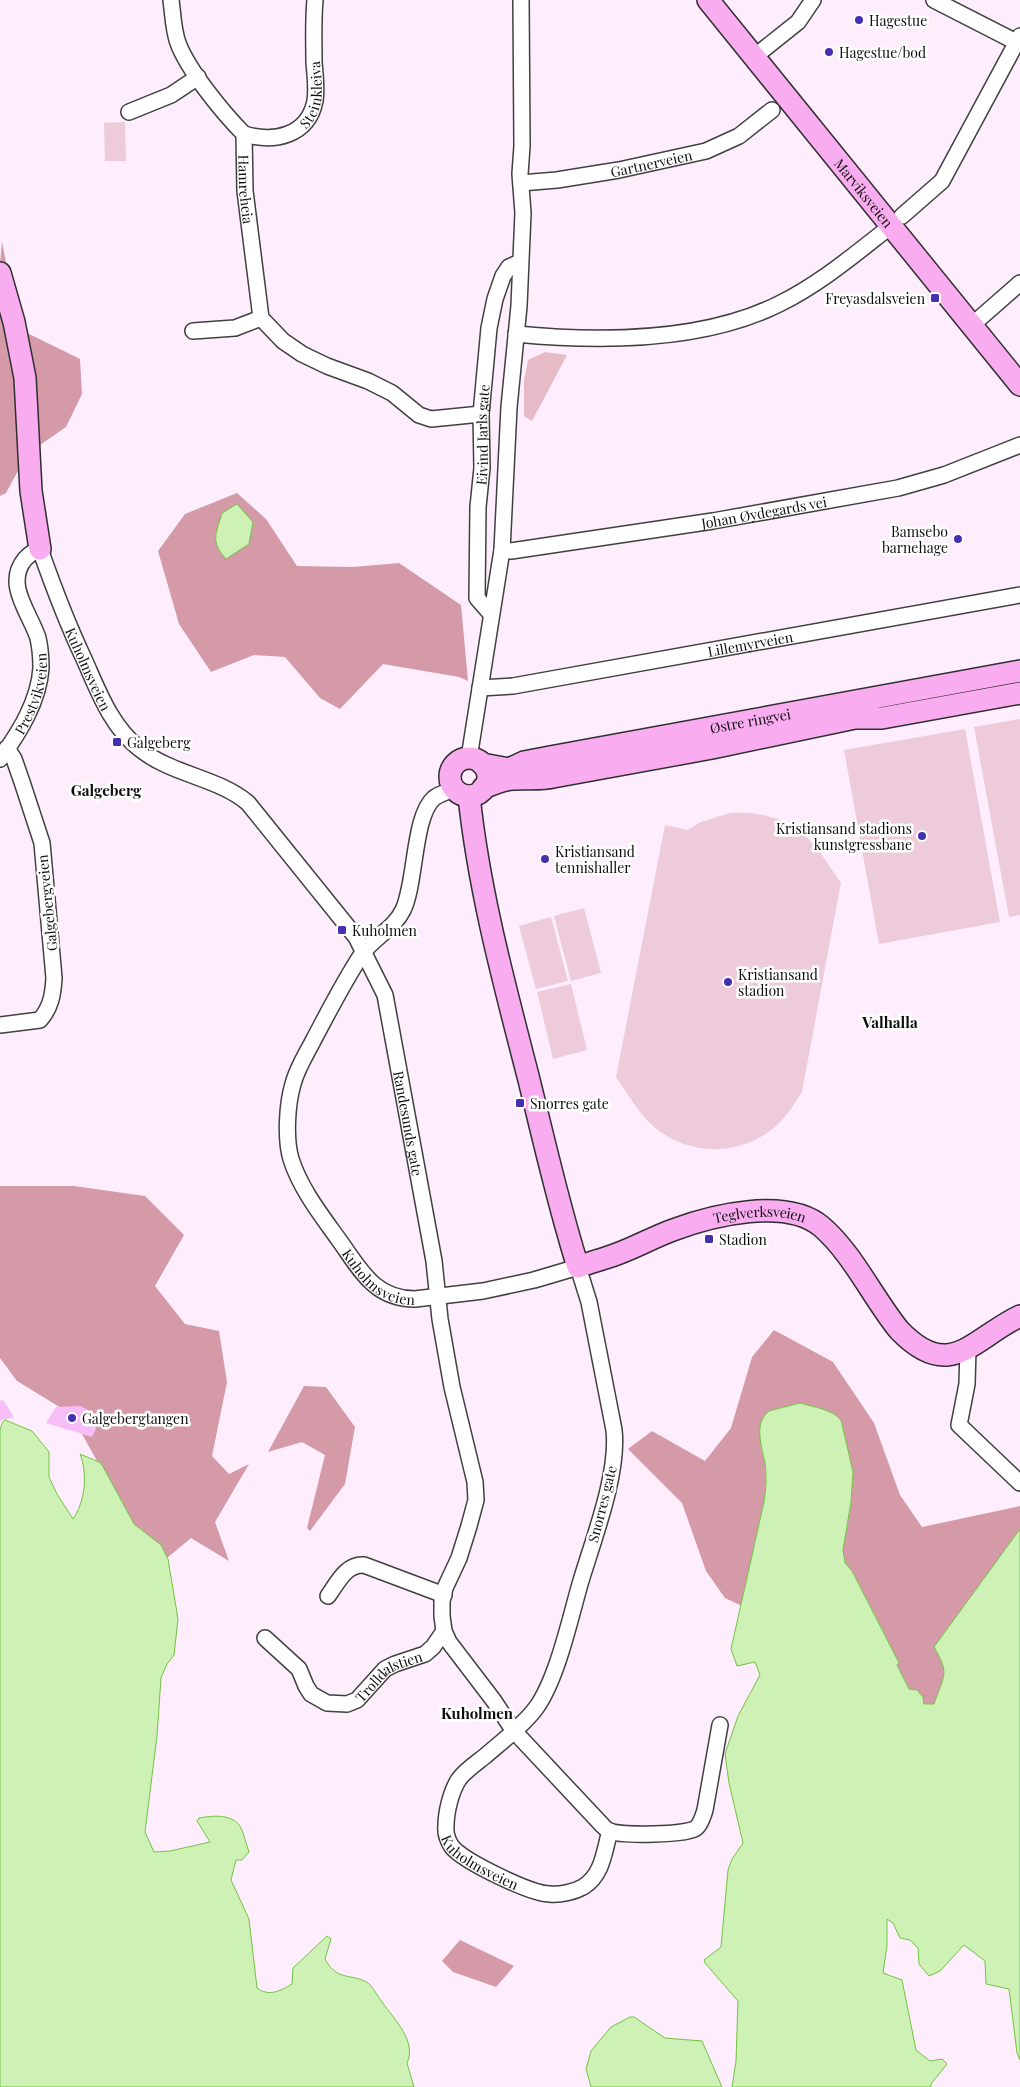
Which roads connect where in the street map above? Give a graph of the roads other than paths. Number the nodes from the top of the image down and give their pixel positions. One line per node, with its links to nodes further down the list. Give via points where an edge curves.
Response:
1 (171, 0): 9 (street, via 178,41 184,57)
2 (315, 0): 12 (street, Steinkleiva, via 316,88 310,114 294,133 284,137 258,139)
3 (521, 0): 13 (street, Eivind Jarls gate)
4 (708, 0): 8 (street, Marviksveien)
5 (813, 0): 8 (street, via 798,22)
6 (934, 0): 7 (street)
7 (1019, 41): 14 (street, via 942,181)
8 (754, 57): 14 (street, Marviksveien)
9 (198, 77): 11 (street, via 171,95); 12 (street, via 226,116)
10 (772, 110): 13 (street, Gartnerveien, via 739,136 706,151 619,170)
11 (130, 112)
12 (244, 134): 18 (street, Hamreheia, via 245,191)
13 (521, 183): 15 (street, Eivind Jarls gate)
14 (896, 221): 19 (street, Marviksveien); 21 (street, via 810,287 778,305 736,321 661,335 609,339)
15 (520, 262): 21 (street, Eivind Jarls gate); 23 (street, Eivind Jarls gate, via 509,267 495,299 486,351)
16 (0, 273): 25 (street, Kuholmsveien, via 25,378 31,491)
17 (1020, 283): 19 (street)
18 (261, 318): 20 (street, via 235,328); 23 (street, via 302,354 392,393 419,415 431,419)
19 (972, 326): 22 (street, Marviksveien)
20 (193, 331)
21 (516, 334): 26 (street, Eivind Jarls gate)
22 (1020, 385)
23 (481, 414): 28 (street, Eivind Jarls gate, via 478,598)
24 (1020, 445): 26 (street, Johan Øydegards vei, via 944,475 898,488 634,533 511,552)
25 (40, 549): 32 (street, Prestvikveien, via 21,564 16,585 38,639 39,684 30,710); 35 (street, Kuholmsveien, via 75,642 118,726 140,750 171,768 236,793 248,803 356,937)
26 (502, 550): 28 (street, Eivind Jarls gate)
27 (1020, 595): 30 (street, Lillemyrveien, via 513,686)
28 (490, 614): 30 (street, Eivind Jarls gate)
29 (1020, 671): 33 (street, Østre ringvei, via 550,757 524,762 509,769)
30 (480, 688): 33 (street, Eivind Jarls gate)
31 (1020, 692): 34 (street, Østre ringvei, via 882,718 855,718 536,780 500,781)
32 (4, 754): 36 (street, Galgebergveien, via 14,759 42,843 54,978 53,998 40,1020)
33 (475, 761): 34 (street, via 487,774); 34 (street, via 462,759 452,768 450,775)
34 (469, 791): 35 (street, Kuholmsveien, via 433,799 421,827 408,897 402,912 388,931); 37 (street, Snorres gate, via 473,836 489,922)
35 (363, 953): 38 (street, Randesunds gate, via 385,995 392,1027 434,1261); 38 (street, Kuholmsveien, via 293,1084 288,1116 291,1158 328,1226 373,1285 403,1300)
36 (0, 1025)
37 (578, 1266): 38 (street, Teglverksveien, via 517,1284); 40 (street, Teglverksveien, via 689,1224 750,1212 799,1214 831,1236 887,1316 909,1341 929,1354); 47 (street, Snorres gate, via 589,1302 606,1386 615,1441 613,1458 596,1532 548,1686 535,1709)
38 (437, 1297): 42 (street, Kuholmsveien, via 476,1500 464,1544)
39 (1020, 1316): 40 (street, Teglverksveien)
40 (968, 1349): 41 (street, via 967,1384 959,1425)
41 (1020, 1482)
42 (444, 1595): 43 (street, via 357,1564 349,1568); 44 (street, Kuholmsveien)
43 (328, 1596)
44 (444, 1630): 45 (street, Trolldalstien, via 425,1654 385,1669 356,1700 347,1704 327,1703 311,1694 299,1669); 47 (street, Kuholmsveien, via 449,1642)
45 (266, 1638)
46 (720, 1725): 48 (street, via 705,1810 696,1828 648,1834)
47 (513, 1730): 48 (street, Kuholmsveien); 48 (street, Kuholmsveien, via 458,1780 446,1825 446,1836 453,1848 475,1863 529,1889 549,1894 566,1893 583,1887 595,1876 602,1864)
48 (610, 1831)

